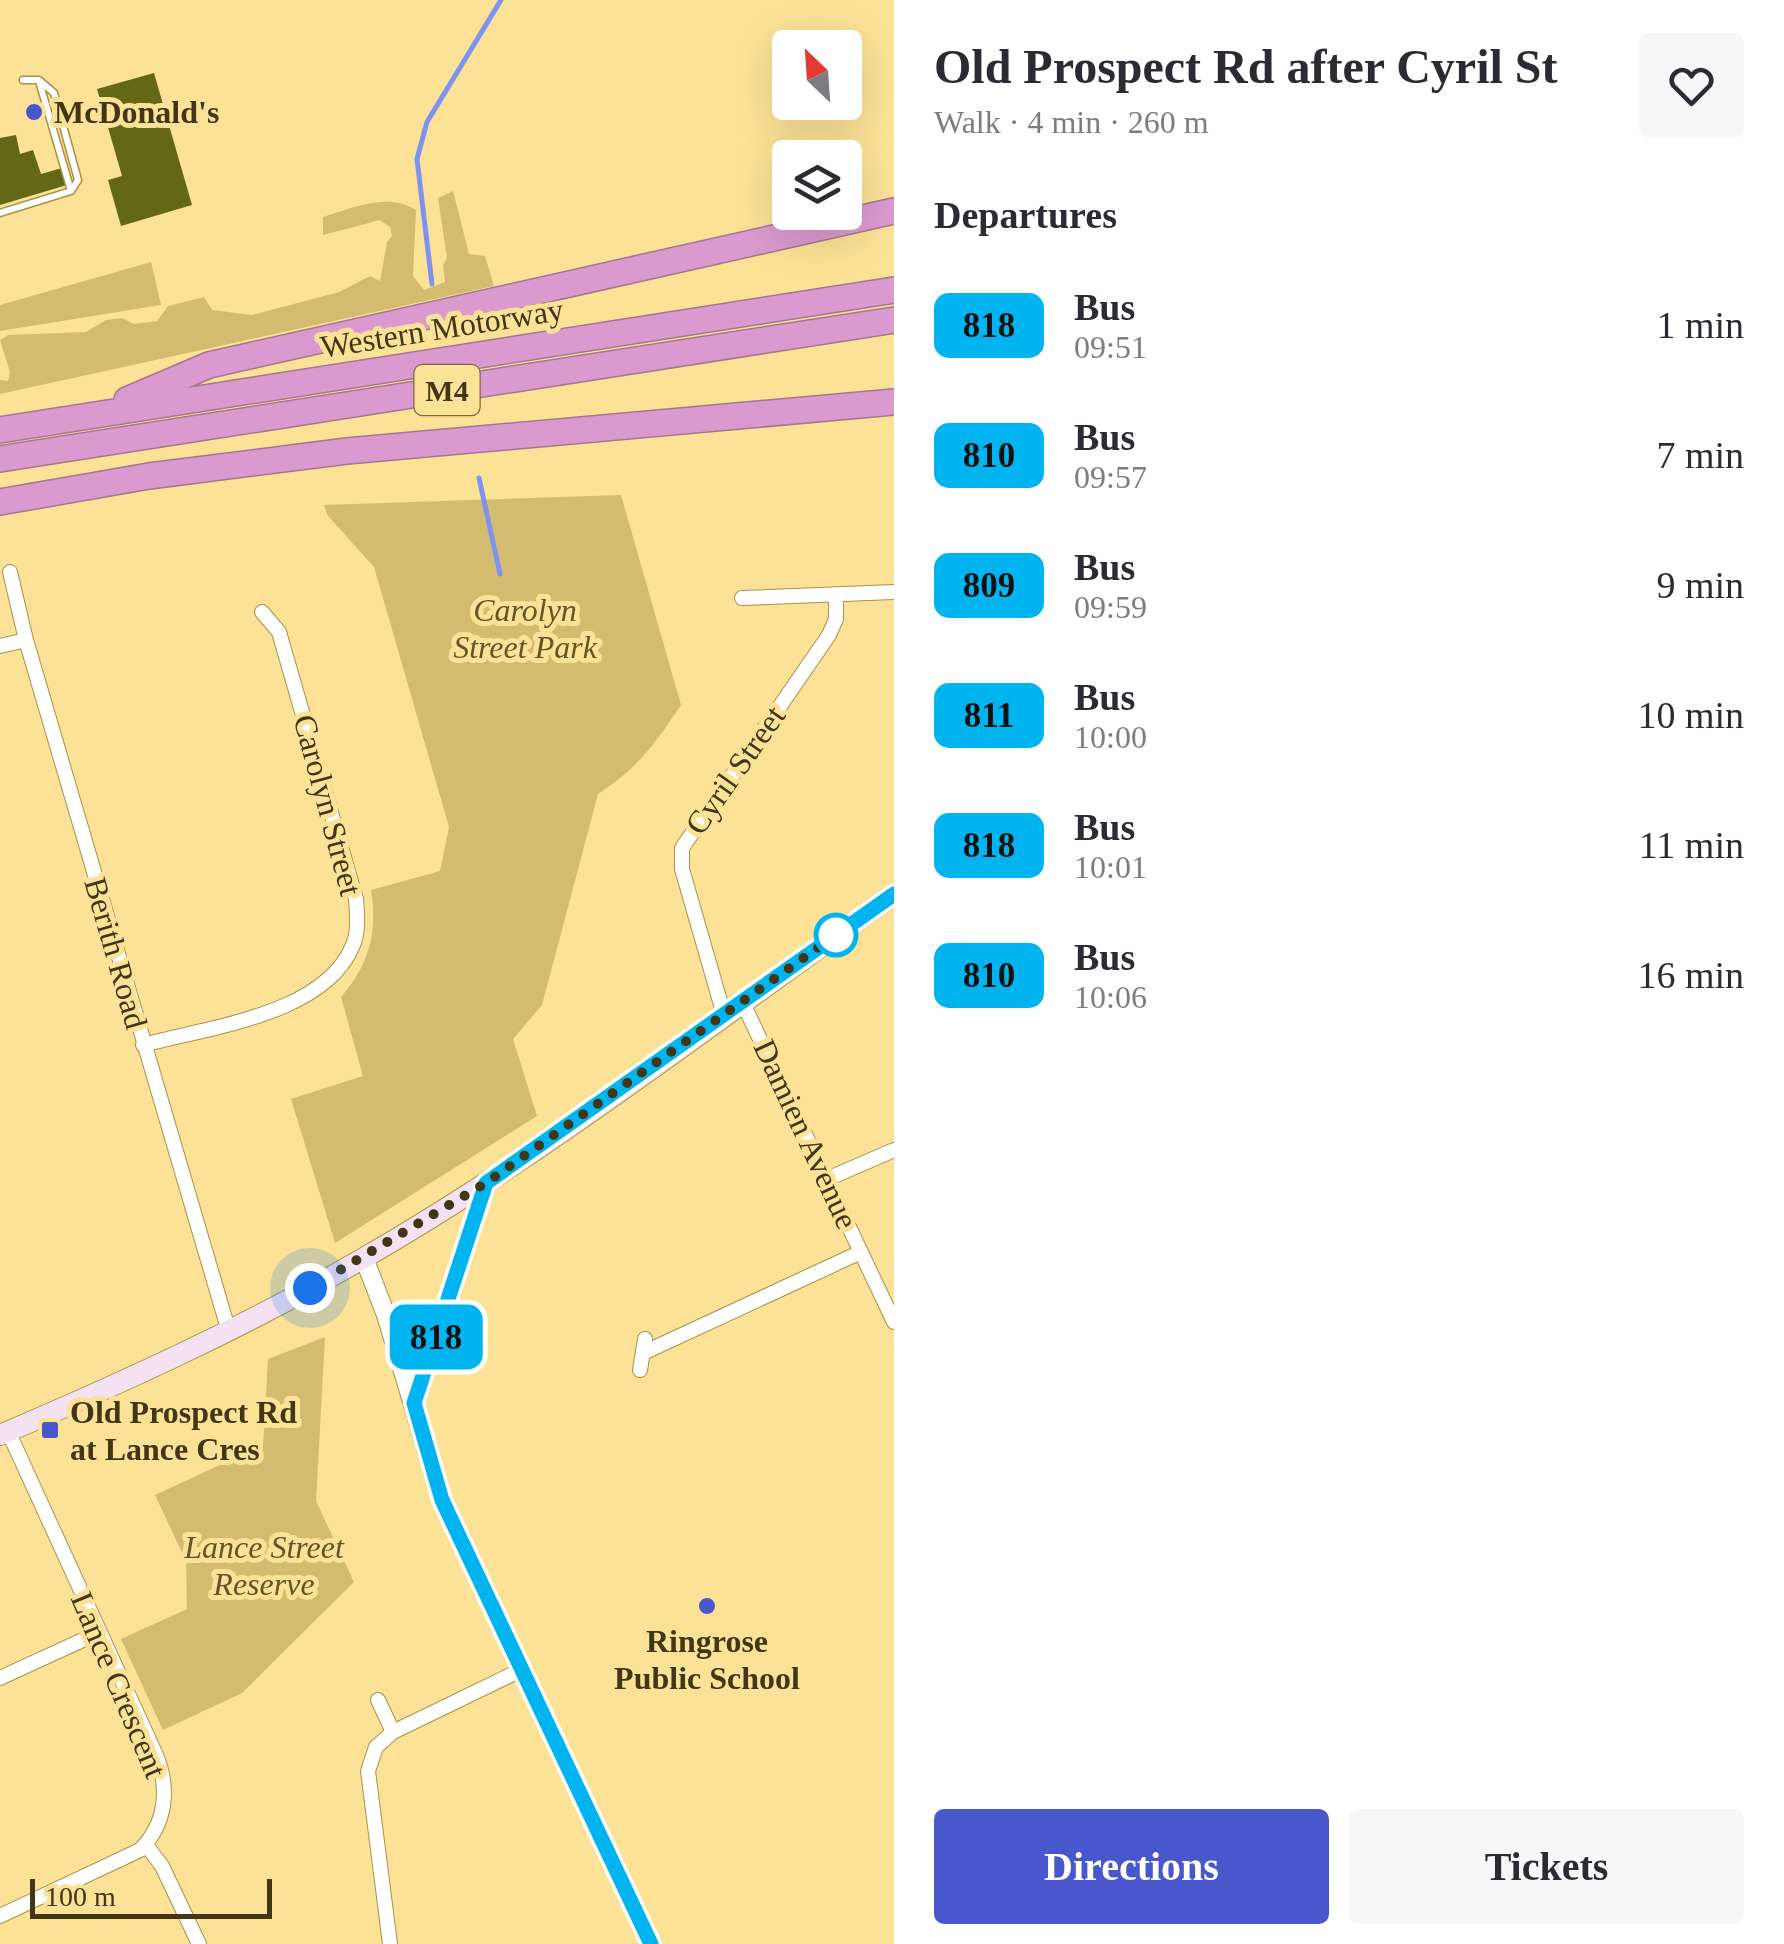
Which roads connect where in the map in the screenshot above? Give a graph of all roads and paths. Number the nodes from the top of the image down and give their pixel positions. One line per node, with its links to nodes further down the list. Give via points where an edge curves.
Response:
1 (23, 80): 3 (lane, via 39,80 54,93 78,180 71,191)
2 (894, 212): 7 (highway, via 209,365)
3 (0, 213)
4 (894, 290): 7 (highway, Western Motorway / M4)
5 (894, 320): 10 (highway, Western Motorway / M4)
6 (894, 402): 11 (highway, via 347,452)
7 (90, 416): 9 (highway, Western Motorway / M4)
8 (894, 416): 11 (highway, via 465,453 229,483)
9 (0, 430)
10 (0, 460)
11 (67, 492): 12 (highway)
12 (0, 502)
13 (10, 572): 18 (street, Berith Road)
14 (894, 592): 15 (street)
15 (836, 594): 16 (street); 22 (street, Cyril Street, via 829,635 682,848 682,869)
16 (742, 598)
17 (262, 612): 23 (street, Carolyn Street, via 279,632 356,899 355,942 340,971 318,991)
18 (26, 640): 19 (street); 23 (street, Berith Road)
19 (0, 646)
20 (894, 894): 21 (main road)
21 (742, 1001): 22 (main road); 25 (street, Damien Avenue)
22 (724, 1015): 26 (main road)
23 (143, 1044): 30 (street, Berith Road)
24 (894, 1150): 25 (street)
25 (827, 1179): 27 (street, Damien Avenue)
26 (486, 1183): 28 (main road); 32 (street)
27 (860, 1252): 29 (street, Damien Avenue); 31 (street, via 644,1346)
28 (364, 1258): 30 (main road); 32 (street)
29 (894, 1322)
30 (230, 1332): 33 (main road)
31 (640, 1370)
32 (414, 1403): 35 (street, via 442,1500)
33 (4, 1433): 34 (street, Lance Crescent)
34 (98, 1633): 36 (street); 39 (street, Lance Crescent, via 162,1771 163,1811)
35 (521, 1670): 38 (street); 43 (street)
36 (0, 1678)
37 (378, 1700): 38 (street)
38 (393, 1732): 42 (street, via 376,1748 368,1770)
39 (146, 1844): 40 (street); 41 (street)
40 (0, 1916)
41 (198, 1944)
42 (390, 1944)
43 (651, 1944)

